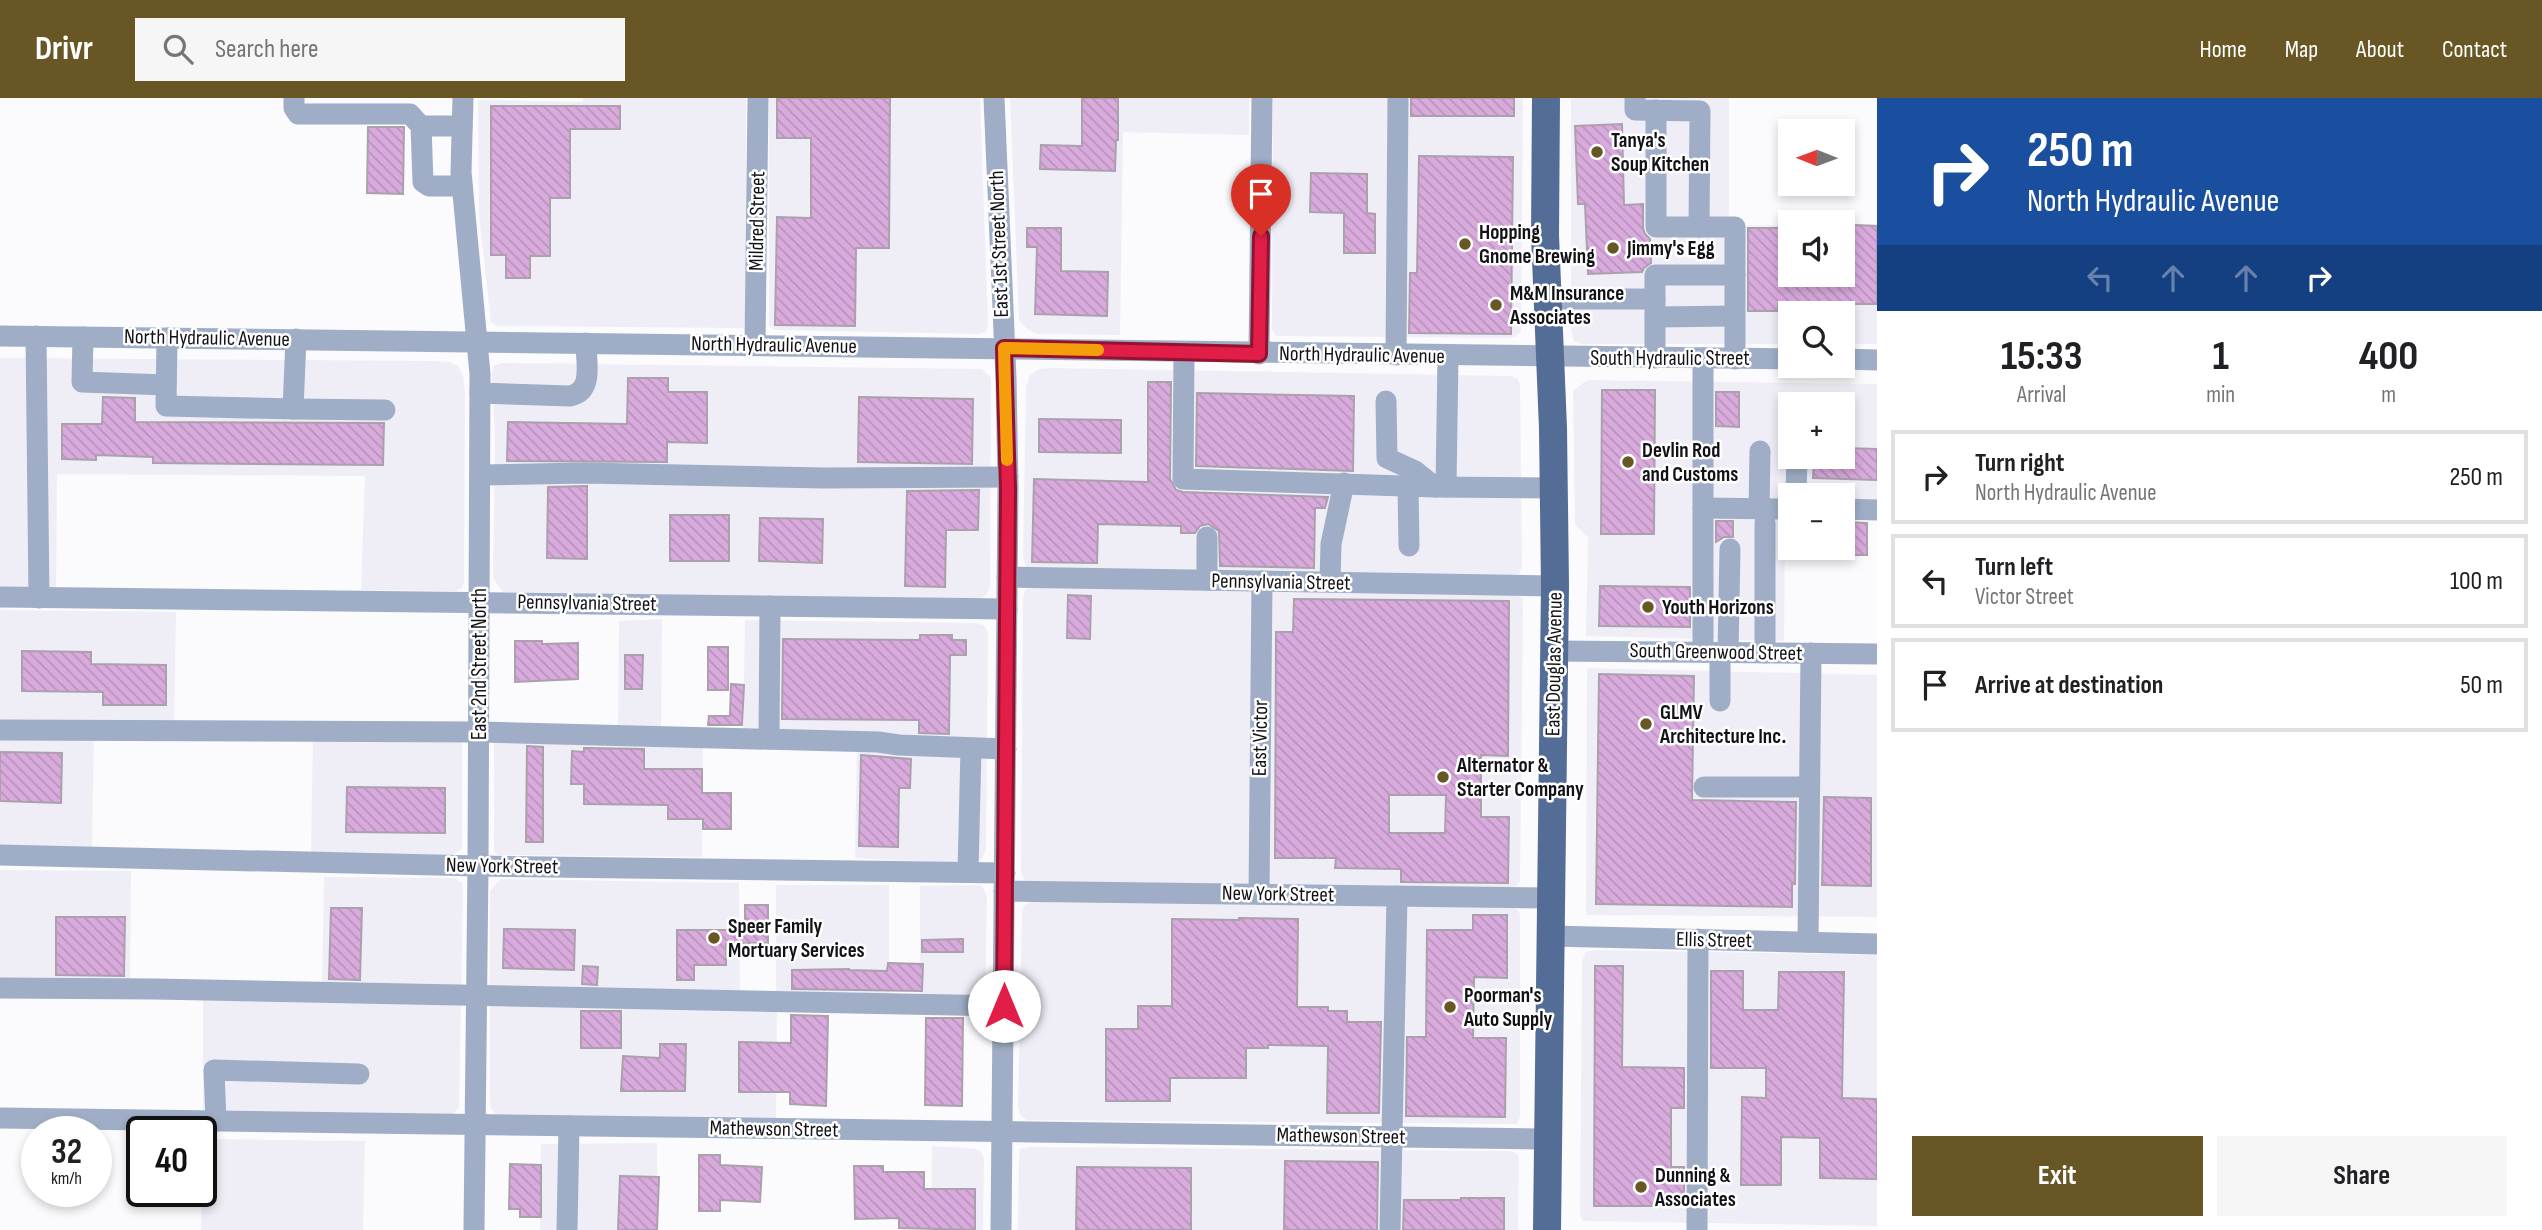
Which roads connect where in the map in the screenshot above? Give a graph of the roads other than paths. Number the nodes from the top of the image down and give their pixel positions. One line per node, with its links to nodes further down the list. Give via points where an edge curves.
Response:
1 (294, 98): 10 (street, via 298,114)
2 (463, 98): 13 (street, East 2nd Street North)
3 (758, 98): 27 (street, Mildred Street)
4 (994, 98): 28 (street, East 1st Street North)
5 (1262, 98): 30 (street)
6 (1398, 98): 31 (street)
7 (1546, 98): 17 (main road, East Douglas Avenue)
8 (1635, 98): 11 (street, via 1635,110)
9 (1679, 104): 11 (street); 15 (street, via 1700,111)
10 (354, 106): 12 (street, via 411,114)
11 (1656, 110): 15 (street, via 1656,227)
12 (421, 126): 13 (street); 14 (street, via 423,182)
13 (462, 126): 14 (street, East 2nd Street North)
14 (463, 186): 25 (street, East 2nd Street North)
15 (1699, 227): 16 (street, via 1735,227)
16 (1735, 275): 18 (street, via 1655,275); 19 (street)
17 (1546, 299): 18 (street); 33 (main road, East Douglas Avenue)
18 (1655, 308): 19 (street); 34 (street)
19 (1734, 316): 36 (street)
20 (0, 336): 21 (street, North Hydraulic Avenue)
21 (36, 336): 22 (street, North Hydraulic Avenue); 66 (street)
22 (83, 337): 23 (street, North Hydraulic Avenue); 40 (street, via 82,382)
23 (167, 338): 24 (street, North Hydraulic Avenue); 40 (street)
24 (296, 339): 25 (street, North Hydraulic Avenue); 43 (street)
25 (476, 341): 26 (street, North Hydraulic Avenue); 41 (street, East 2nd Street North)
26 (586, 343): 27 (street, North Hydraulic Avenue); 41 (street, via 586,382 578,394)
27 (755, 345): 28 (street, North Hydraulic Avenue)
28 (1004, 348): 29 (street, North Hydraulic Avenue); 47 (street, East 1st Street North)
29 (1184, 352): 30 (street, North Hydraulic Avenue); 48 (street, via 1183,479)
30 (1259, 354): 31 (street, North Hydraulic Avenue)
31 (1396, 355): 32 (street, North Hydraulic Avenue)
32 (1448, 356): 33 (street, North Hydraulic Avenue); 50 (street)
33 (1549, 357): 34 (street, South Hydraulic Street); 51 (main road, East Douglas Avenue)
34 (1655, 358): 35 (street, South Hydraulic Street)
35 (1703, 358): 36 (street, South Hydraulic Street); 52 (street)
36 (1735, 359): 37 (street, South Hydraulic Street)
37 (1778, 359)
38 (1855, 359): 39 (street)
39 (1877, 360)
40 (166, 385): 43 (street, via 166,406)
41 (480, 393): 46 (street, East 2nd Street North)
42 (1386, 401): 50 (street, via 1387,458)
43 (293, 409): 44 (street)
44 (385, 410)
45 (1760, 451): 56 (street)
46 (480, 475): 47 (street); 67 (street, East 2nd Street North)
47 (1008, 477): 60 (street, East 1st Street North)
48 (1344, 484): 49 (street); 63 (street, via 1331,544)
49 (1408, 486): 50 (street); 58 (street)
50 (1440, 487): 51 (street)
51 (1554, 488): 64 (main road, East Douglas Avenue)
52 (1703, 508): 56 (street); 71 (street)
53 (1855, 509): 54 (street)
54 (1877, 510)
55 (1778, 512): 56 (street)
56 (1762, 516): 72 (street)
57 (1207, 537): 61 (street)
58 (1409, 546)
59 (1730, 549): 71 (street)
60 (1007, 577): 61 (street, Pennsylvania Street); 69 (street, East 1st Street North)
61 (1207, 580): 62 (street, Pennsylvania Street)
62 (1262, 581): 63 (street, Pennsylvania Street); 87 (street, East Victor)
63 (1330, 582): 64 (street, Pennsylvania Street)
64 (1555, 586): 70 (main road, East Douglas Avenue)
65 (0, 597): 66 (street, Pennsylvania Street)
66 (39, 598): 67 (street, Pennsylvania Street)
67 (480, 601): 68 (street, Pennsylvania Street); 77 (street, East 2nd Street North)
68 (769, 606): 69 (street, Pennsylvania Street); 78 (street)
69 (1007, 609): 80 (street, East 1st Street North)
70 (1554, 651): 71 (street, South Greenwood Street); 89 (main road, East Douglas Avenue)
71 (1717, 652): 72 (street, South Greenwood Street); 75 (street)
72 (1765, 653): 73 (street, South Greenwood Street)
73 (1811, 653): 74 (street, South Greenwood Street); 82 (street)
74 (1877, 654)
75 (1720, 701)
76 (0, 730): 77 (street)
77 (479, 732): 78 (street); 84 (street, East 2nd Street North)
78 (769, 739): 79 (street)
79 (971, 748): 80 (street); 85 (street)
80 (1006, 749): 86 (street, East 1st Street North)
81 (1704, 787): 82 (street)
82 (1809, 787): 92 (street)
83 (0, 855): 84 (street, New York Street)
84 (478, 866): 85 (street, New York Street); 95 (street, East 2nd Street North)
85 (968, 872): 86 (street, New York Street)
86 (1005, 882): 87 (street, New York Street); 96 (street, East 1st Street North)
87 (1259, 894): 88 (street, New York Street)
88 (1397, 896): 89 (street, New York Street); 105 (street)
89 (1551, 898): 90 (main road, East Douglas Avenue)
90 (1551, 936): 91 (street, Ellis Street); 106 (main road, East Douglas Avenue)
91 (1698, 940): 92 (street, Ellis Street); 112 (street)
92 (1808, 942): 93 (street, Ellis Street)
93 (1877, 944)
94 (0, 988): 95 (street)
95 (477, 995): 96 (street); 102 (street, East 2nd Street North)
96 (1004, 1006): 104 (street, East 1st Street North)
97 (359, 1074): 98 (street, via 214,1070)
98 (216, 1116)
99 (0, 1118): 100 (street, Mathewson Street)
100 (126, 1120)
101 (217, 1121): 102 (street, Mathewson Street)
102 (475, 1124): 103 (street, Mathewson Street); 107 (street, East 2nd Street North)
103 (569, 1126): 104 (street, Mathewson Street); 108 (street)
104 (1003, 1132): 105 (street, Mathewson Street); 109 (street, East 1st Street North)
105 (1392, 1137): 106 (street, Mathewson Street); 110 (street)
106 (1548, 1139): 111 (main road, East Douglas Avenue)
107 (474, 1230)
108 (568, 1230)
109 (1001, 1230)
110 (1390, 1230)
111 (1547, 1230)
112 (1697, 1230)

